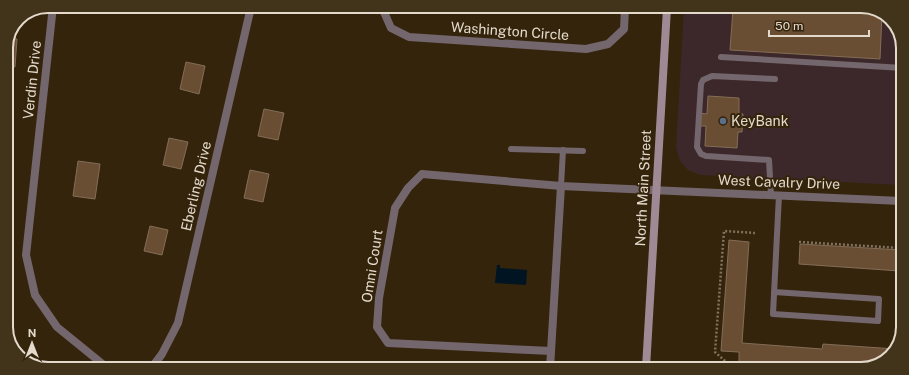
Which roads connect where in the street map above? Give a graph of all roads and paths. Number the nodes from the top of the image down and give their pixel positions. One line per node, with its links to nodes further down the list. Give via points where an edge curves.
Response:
1 (52, 13): 22 (street, Verdin Drive, via 26,255 35,295 57,327)
2 (250, 13): 23 (street, Eberling Drive, via 178,323)
3 (384, 13): 4 (street, Washington Circle, via 391,28 409,37 586,49 608,44 624,29)
4 (625, 13)
5 (667, 13): 13 (street, North Main Street)
6 (721, 57): 7 (lane)
7 (896, 68)
8 (775, 79): 14 (lane, via 712,76 703,80 697,147 706,156 769,160)
9 (512, 149): 10 (lane)
10 (562, 150): 11 (lane); 12 (lane)
11 (583, 151)
12 (561, 186): 13 (street, Omni Court); 21 (street); 21 (street, Omni Court, via 422,174 408,188 395,208 379,298 377,327 388,343)
13 (656, 190): 14 (street, West Cavalry Drive); 25 (street, North Main Street)
14 (771, 195): 15 (street, West Cavalry Drive)
15 (780, 195): 16 (street, West Cavalry Drive); 20 (lane)
16 (896, 201)
17 (755, 233): 26 (path, via 724,231 716,352)
18 (798, 242): 19 (path)
19 (896, 248)
20 (774, 292): 20 (lane, via 773,314 878,321 879,299)
21 (551, 352): 24 (street)
22 (100, 362)
23 (157, 362)
24 (550, 362)
25 (646, 362)
26 (727, 362)

